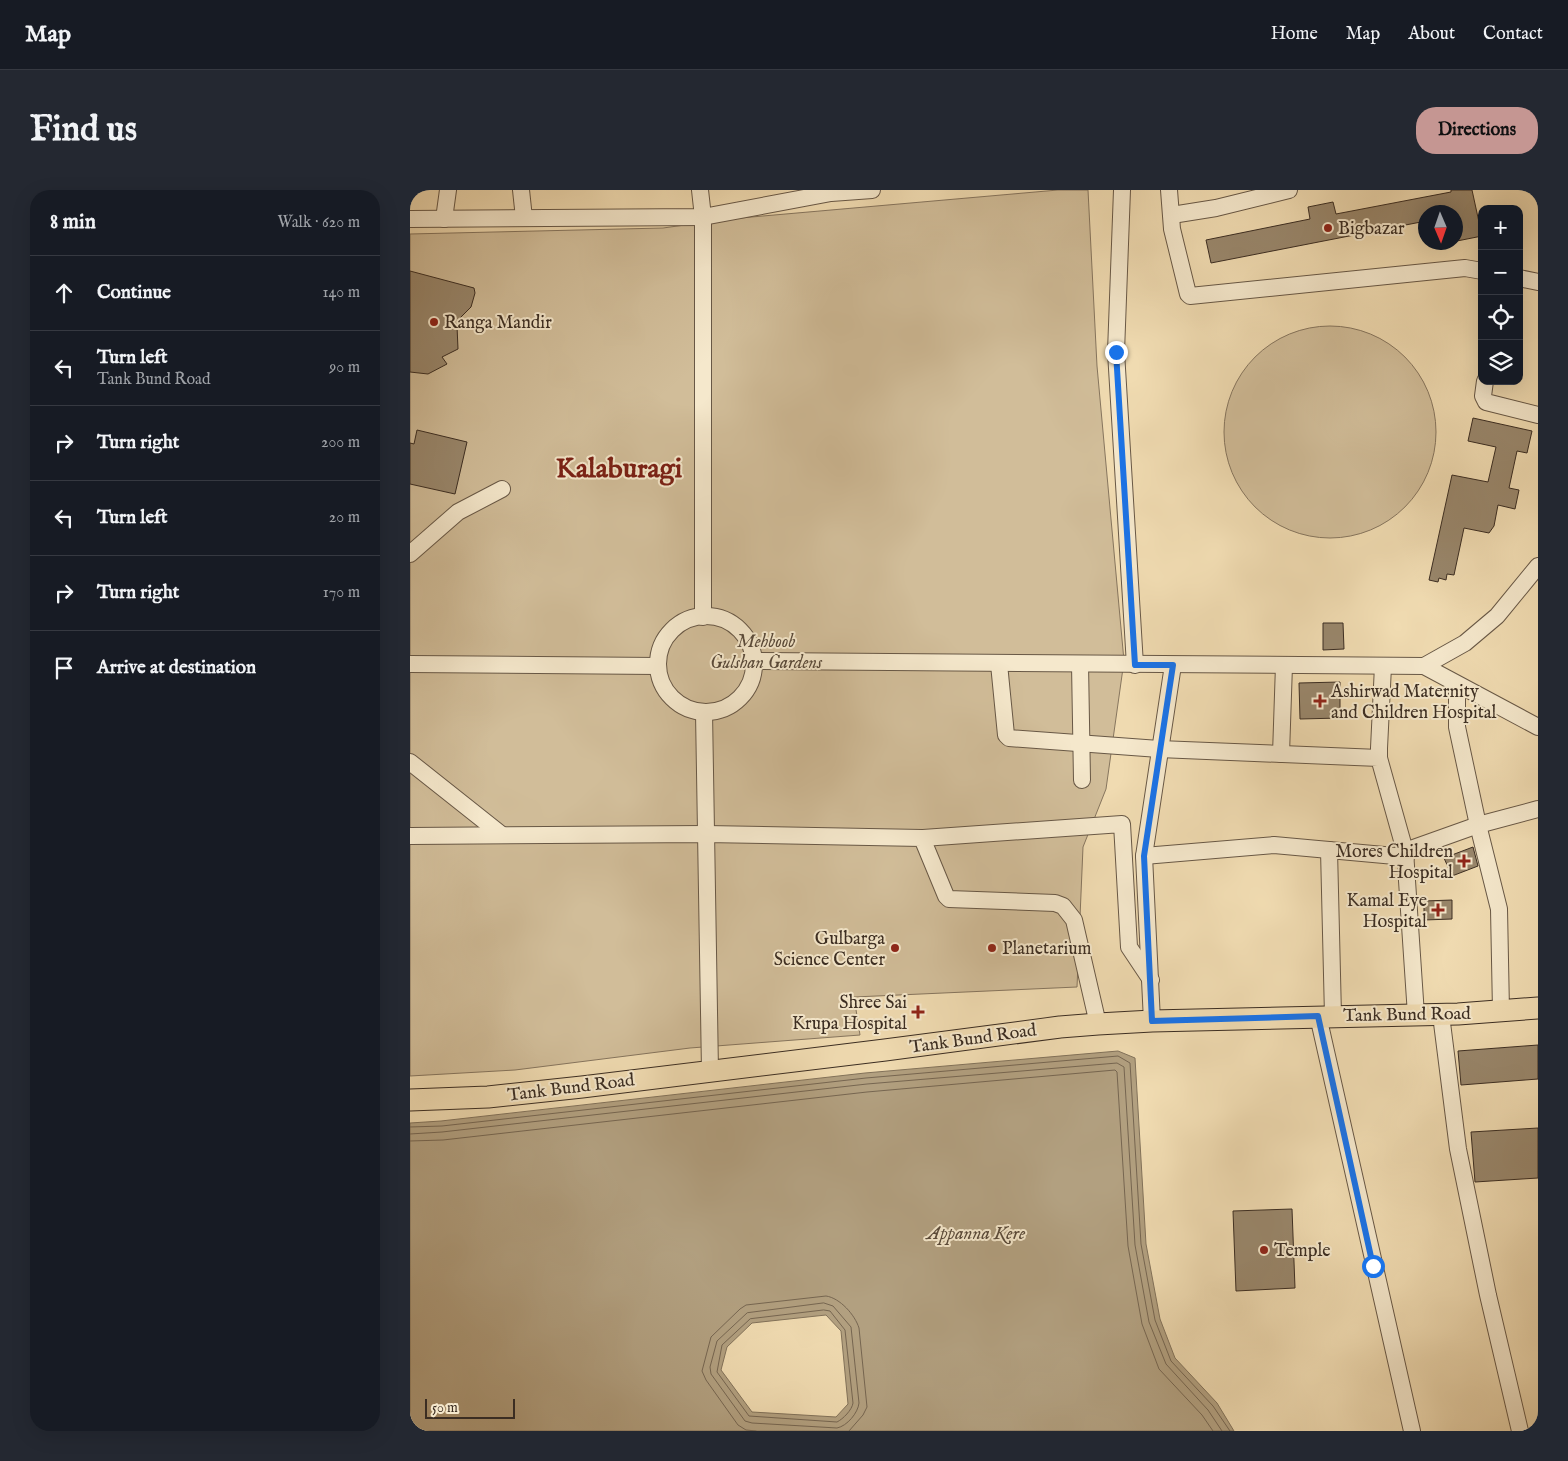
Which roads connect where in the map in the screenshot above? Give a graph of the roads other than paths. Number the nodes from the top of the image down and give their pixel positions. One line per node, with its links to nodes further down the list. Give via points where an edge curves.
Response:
1 (448, 190): 12 (street)
2 (521, 190): 10 (street)
3 (700, 190): 9 (street)
4 (872, 190): 9 (street, via 831,193)
5 (1122, 190): 26 (street, via 1116,352)
6 (1169, 190): 8 (street)
7 (1290, 190): 8 (street, via 1216,208)
8 (1172, 214): 13 (street, via 1174,239 1190,296 1465,268)
9 (703, 217): 10 (street); 21 (street)
10 (524, 218): 12 (street)
11 (410, 219): 12 (street)
12 (444, 219)
13 (1478, 270)
14 (1523, 279): 15 (street)
15 (1538, 282)
16 (1484, 385): 17 (street, via 1486,402)
17 (1538, 415)
18 (502, 488): 19 (street, via 458,512)
19 (410, 554)
20 (1538, 566): 31 (street, via 1497,616 1465,643)
21 (703, 616): 22 (street, via 733,623 749,641); 29 (street, via 690,618 670,631 658,654)
22 (755, 661): 24 (street); 33 (street, via 752,681 741,698 725,708)
23 (410, 664): 29 (street)
24 (999, 664): 25 (street); 35 (street, via 1006,737)
25 (1080, 664): 26 (street); 35 (street)
26 (1135, 665): 27 (street)
27 (1173, 665): 28 (street); 36 (street)
28 (1284, 665): 30 (street); 37 (street)
29 (658, 666): 33 (street, via 668,694 682,706)
30 (1384, 666): 31 (street); 38 (street)
31 (1424, 666): 32 (street)
32 (1457, 685): 34 (street); 42 (street, via 1457,727)
33 (704, 712): 43 (street)
34 (1538, 727)
35 (1081, 743): 36 (street); 40 (street)
36 (1159, 749): 37 (street); 49 (street)
37 (1281, 754): 38 (street)
38 (1380, 758): 48 (street)
39 (410, 762): 44 (street)
40 (1082, 780)
41 (1538, 809): 42 (street)
42 (1478, 825): 48 (street); 52 (street, via 1499,909)
43 (706, 834): 44 (street); 46 (street); 58 (street)
44 (502, 835): 45 (street)
45 (410, 836)
46 (923, 838): 50 (street, via 1122,824 1129,947); 57 (street, via 949,899 1055,903 1063,906 1074,920)
47 (1329, 850): 48 (street); 49 (street, via 1274,846); 55 (street)
48 (1405, 854): 54 (street)
49 (1144, 856): 50 (street)
50 (1151, 980): 56 (street)
51 (1538, 1008): 52 (main road, Tank Bund Road)
52 (1501, 1011): 53 (main road, Tank Bund Road)
53 (1441, 1014): 54 (main road, Tank Bund Road); 60 (street, via 1458,1148)
54 (1416, 1015): 55 (main road, Tank Bund Road)
55 (1325, 1016): 56 (main road, Tank Bund Road); 61 (street)
56 (1152, 1021): 57 (main road, Tank Bund Road)
57 (1098, 1024): 58 (main road, Tank Bund Road)
58 (710, 1071): 59 (main road, Tank Bund Road, via 488,1097)
59 (410, 1100)
60 (1520, 1430)
61 (1412, 1431)

